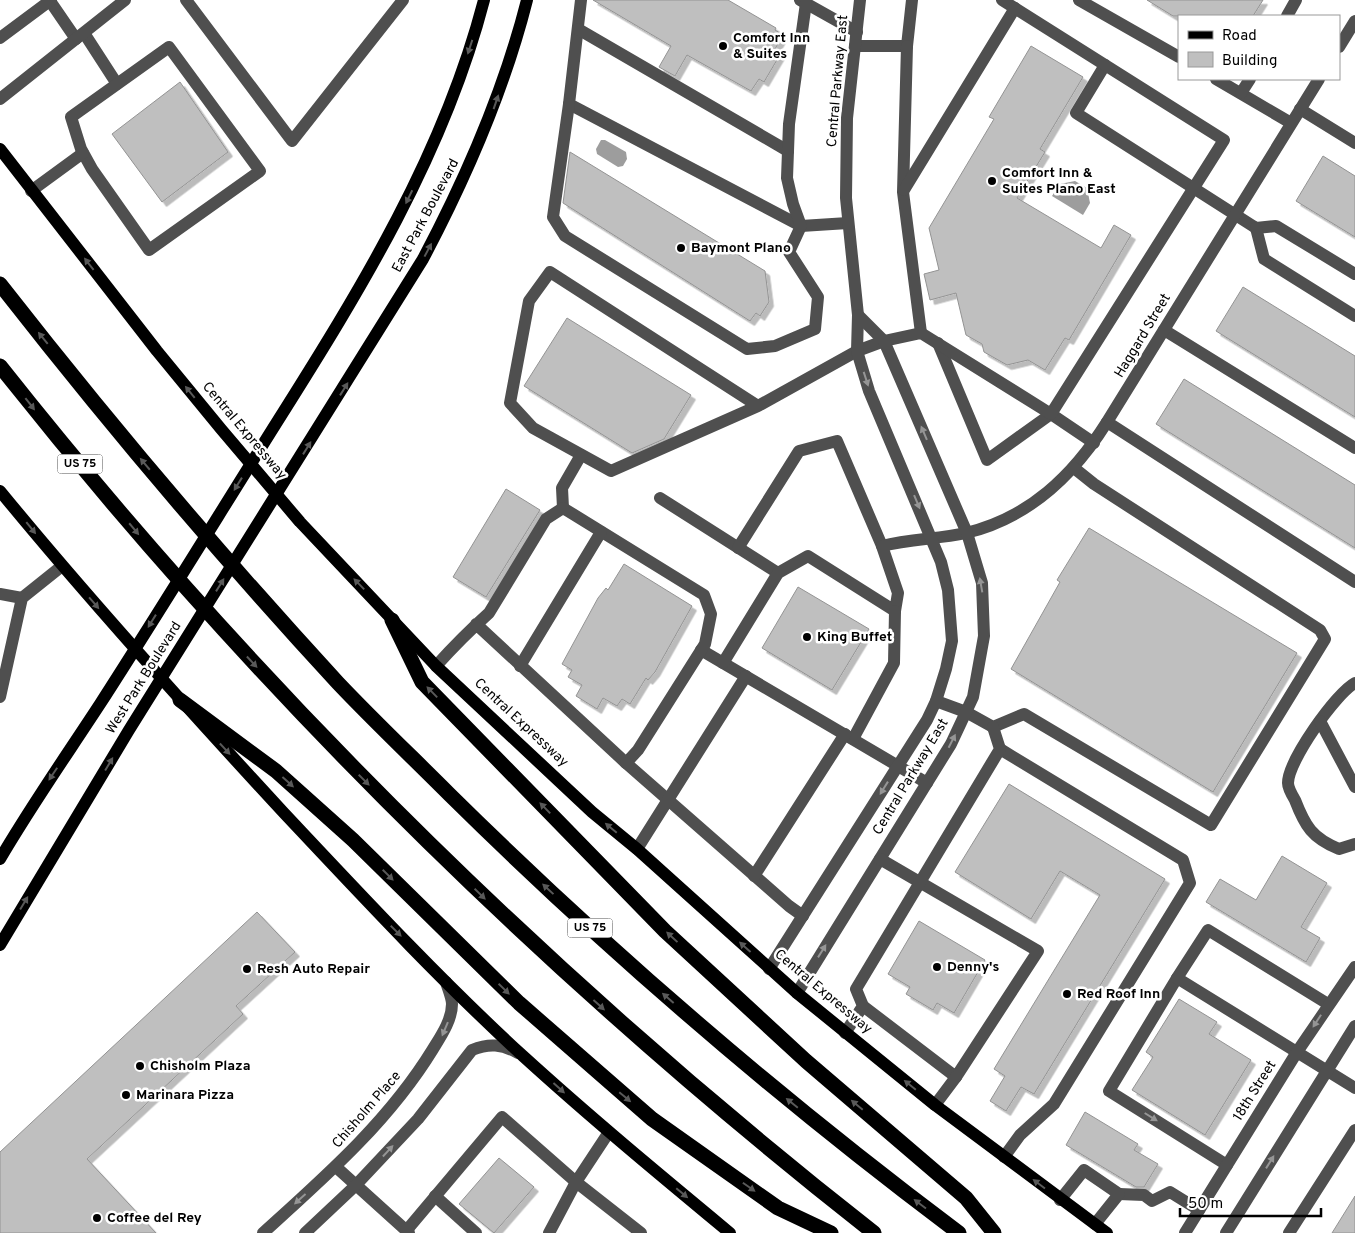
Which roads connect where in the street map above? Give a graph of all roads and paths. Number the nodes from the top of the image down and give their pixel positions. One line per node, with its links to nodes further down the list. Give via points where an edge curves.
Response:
1 (51, 0): 19 (street); 20 (street)
2 (125, 0): 19 (street)
3 (186, 0): 4 (street, via 292,141)
4 (404, 0)
5 (484, 0): 56 (main road, East Park Boulevard, one-way to 56, via 454,94 426,161 390,235)
6 (527, 0): 60 (main road, East Park Boulevard, one-way to 6, via 424,259 461,188 491,116 518,38)
7 (581, 0): 17 (street)
8 (860, 0): 18 (street, Central Parkway East)
9 (912, 0): 23 (street)
10 (1002, 0): 14 (street)
11 (1080, 0): 24 (street)
12 (1296, 0): 15 (street)
13 (803, 2): 18 (street); 37 (street)
14 (1015, 8): 25 (street); 41 (street)
15 (1288, 15)
16 (1355, 21): 21 (street)
17 (578, 29): 32 (street); 37 (street)
18 (857, 32): 22 (street, Central Parkway East)
19 (80, 36): 29 (street); 31 (street)
20 (0, 38)
21 (1340, 45)
22 (855, 46): 23 (street); 43 (street, Central Parkway East, via 847,118)
23 (907, 46): 41 (street)
24 (1178, 56)
25 (1105, 66): 39 (street, via 1076,113); 39 (street, via 1224,140)
26 (1218, 80): 30 (street)
27 (1249, 80): 30 (street)
28 (1318, 80): 33 (street, Haggard Street)
29 (118, 84): 38 (street, via 70,117); 38 (street, via 169,47 260,171 149,250)
30 (1241, 94): 34 (street)
31 (0, 99)
32 (569, 104): 44 (street); 44 (street, via 553,217 565,236 747,350 775,346 815,329 818,297 788,252)
33 (1300, 109): 34 (street, Haggard Street); 35 (street)
34 (1291, 123): 42 (street, Haggard Street)
35 (1355, 143)
36 (0, 148): 40 (main road, Central Expressway)
37 (788, 151): 44 (street, via 787,178)
38 (83, 153): 40 (street)
39 (1193, 187): 42 (street); 58 (street)
40 (31, 191): 79 (main road, Central Expressway, one-way to 40, via 300,522 221,429)
41 (903, 192): 51 (street)
42 (1234, 213): 45 (street); 50 (street, Haggard Street)
43 (848, 223): 44 (street); 48 (street, Central Parkway East)
44 (801, 226)
45 (1256, 228): 46 (street, via 1276,226); 49 (street, via 1264,259)
46 (1355, 274)
47 (0, 284): 144 (highway, US 75, one-way to 47, via 873,1169 701,1027 464,809 340,686 207,537)
48 (858, 314): 52 (street, Central Parkway East); 54 (street, Central Parkway East)
49 (1355, 316)
50 (1164, 330): 59 (street, Haggard Street); 62 (street)
51 (921, 332): 52 (street); 53 (street)
52 (884, 341): 54 (street); 69 (street, Central Parkway East, one-way to 52)
53 (938, 343): 58 (street); 58 (street, via 987,460)
54 (857, 352): 57 (street); 70 (street, Central Parkway East, one-way to 70, via 869,391)
55 (0, 366): 143 (highway, US 75, one-way to 143, via 219,627 396,813 508,922 638,1040)
56 (292, 398): 102 (main road, West Park Boulevard, one-way to 102)
57 (758, 406): 63 (street, via 611,471); 63 (street, via 550,272 530,301 510,403 533,428)
58 (1051, 414): 61 (street)
59 (1107, 422): 61 (street, Haggard Street); 75 (street)
60 (318, 430): 107 (main road, West Park Boulevard, one-way to 60, via 129,730)
61 (1094, 442): 64 (street, Haggard Street)
62 (1355, 448)
63 (581, 455): 67 (street, via 562,488)
64 (1074, 468): 69 (street, Haggard Street, via 1037,502 1008,519); 92 (street, via 1320,630 1325,639 1210,825 1024,714)
65 (0, 491): 73 (main road, one-way to 73)
66 (660, 498): 72 (street)
67 (563, 508): 68 (street); 80 (street, via 546,519 488,613)
68 (601, 532): 81 (street, via 704,595 711,614); 84 (street)
69 (967, 533): 70 (street, Haggard Street); 90 (street, Central Parkway East, one-way to 69, via 984,636 982,583)
70 (933, 539): 71 (street, Haggard Street, via 910,539); 89 (street, Central Parkway East, via 948,590 952,641)
71 (882, 546): 72 (street, via 837,441 799,452); 78 (street, via 898,592)
72 (738, 548): 74 (street)
73 (62, 566): 77 (street); 88 (main road, one-way to 88)
74 (778, 574): 78 (street, via 808,556); 82 (street)
75 (1355, 582)
76 (0, 594): 77 (street)
77 (22, 598): 87 (street)
78 (895, 611): 93 (street, via 894,663)
79 (392, 620): 83 (main road, Central Expressway); 145 (highway, one-way to 79, via 966,1198 806,1061 665,931 422,682)
80 (476, 624): 83 (street); 84 (street)
81 (702, 650): 82 (street); 95 (street, via 638,750)
82 (723, 663): 85 (street)
83 (436, 666): 101 (main road, Central Expressway, one-way to 83)
84 (520, 666): 95 (street)
85 (746, 676): 93 (street); 99 (street)
86 (1355, 683): 91 (street, via 1327,709)
87 (0, 698)
88 (180, 700): 111 (main road, one-way to 111); 142 (highway, one-way to 142, via 276,771 353,840 526,1009 652,1119 778,1208)
89 (936, 701): 90 (street); 96 (street, Central Parkway East)
90 (966, 712): 92 (street); 97 (street, Central Parkway East, one-way to 90, via 951,744)
91 (1320, 721): 98 (street); 100 (street, via 1291,768 1288,784 1306,826 1325,843 1339,849)
92 (993, 727): 94 (street)
93 (849, 736): 96 (street); 104 (street)
94 (1000, 748): 105 (street); 125 (street, via 1183,860 1190,883 1054,1104 1020,1135)
95 (626, 763): 99 (street)
96 (898, 766): 97 (street); 106 (street, Central Parkway East, one-way to 106)
97 (926, 783): 103 (street, Central Parkway East)
98 (1355, 787)
99 (669, 801): 101 (street); 104 (street)
100 (1355, 844)
101 (637, 850): 109 (main road, Central Expressway, one-way to 101)
102 (0, 859)
103 (880, 859): 105 (street); 112 (street, Central Parkway East, one-way to 103)
104 (754, 876): 106 (street)
105 (919, 881): 114 (street, via 856,989); 120 (street, via 1038,951)
106 (803, 916): 109 (street, Central Parkway East)
107 (0, 945)
108 (1355, 967): 113 (street, 18th Street)
109 (769, 969): 112 (main road, Central Expressway)
110 (1177, 978): 113 (street, via 1208,930); 117 (street); 126 (street, one-way to 126, via 1109,1091)
111 (446, 982): 118 (main road); 127 (street, Chisholm Place, one-way to 127, via 452,1004 446,1029 420,1071)
112 (796, 993): 116 (main road, Central Expressway)
113 (1328, 1004): 117 (street, 18th Street, one-way to 117)
114 (863, 1006): 116 (street); 120 (street)
115 (1355, 1026): 119 (street)
116 (845, 1033): 122 (main road, Central Expressway, one-way to 116)
117 (1297, 1052): 119 (street); 126 (street, 18th Street)
118 (523, 1055): 124 (main road, one-way to 124); 129 (street, one-way to 118, via 418,1119 472,1050 498,1045)
119 (1327, 1071): 121 (street); 148 (street, one-way to 119)
120 (956, 1077): 122 (street)
121 (1355, 1088)
122 (935, 1105): 125 (main road, Central Expressway)
123 (1355, 1130): 149 (street)
124 (609, 1132): 128 (street); 141 (main road, one-way to 141)
125 (1004, 1157): 132 (main road, Central Expressway, one-way to 125)
126 (1227, 1165): 133 (street, 18th Street)
127 (336, 1167): 129 (street); 136 (street, Chisholm Place, one-way to 136)
128 (576, 1182): 131 (street, via 502,1116); 139 (street); 140 (street)
129 (355, 1186): 135 (street); 137 (street)
130 (1119, 1194): 132 (street, via 1084,1170); 133 (street, via 1144,1195 1152,1201 1170,1192); 134 (street)
131 (435, 1196): 135 (street); 138 (street)
132 (1060, 1200): 134 (main road, Central Expressway)
133 (1199, 1210): 147 (street, 18th Street)
134 (1095, 1224): 146 (main road, Central Expressway)
135 (407, 1232)
136 (263, 1233)
137 (304, 1233)
138 (476, 1233)
139 (549, 1233)
140 (641, 1233)
141 (730, 1233)
142 (831, 1233)
143 (874, 1233)
144 (959, 1233)
145 (994, 1233)
146 (1107, 1233)
147 (1185, 1233)
148 (1226, 1233)
149 (1289, 1233)

